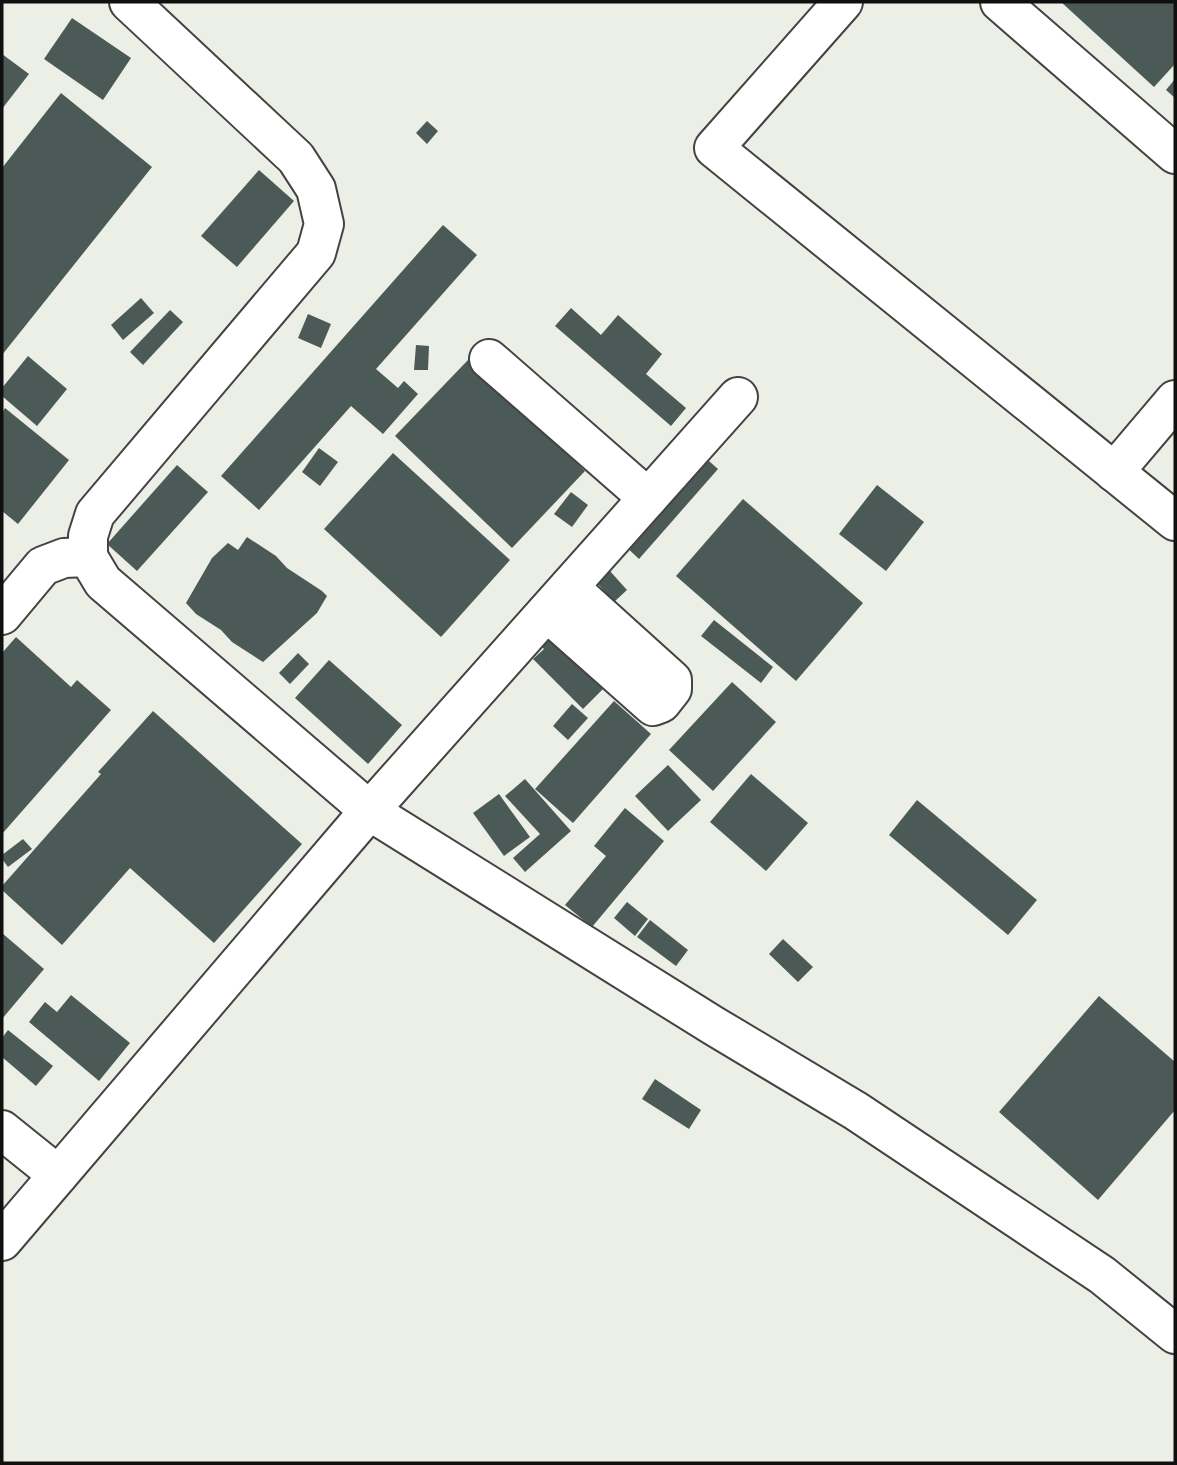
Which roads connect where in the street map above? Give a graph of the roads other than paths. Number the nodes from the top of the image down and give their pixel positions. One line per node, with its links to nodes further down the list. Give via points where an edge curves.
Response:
1 (129, 2): 11 (street, via 296,158 316,189 324,224 316,253 95,513)
2 (843, 2): 8 (street, via 714,148)
3 (1000, 2): 4 (street)
4 (1175, 154)
5 (489, 359): 9 (street)
6 (737, 397): 9 (street)
7 (1175, 400): 8 (street)
8 (1114, 471): 10 (street)
9 (648, 498): 13 (street)
10 (1175, 521)
11 (88, 556): 12 (street, via 43,566); 13 (street, via 103,582)
12 (2, 615)
13 (370, 810): 15 (street); 17 (street, via 856,1111 1102,1275)
14 (2, 1130): 15 (street)
15 (58, 1175): 16 (street)
16 (2, 1241)
17 (1175, 1334)

